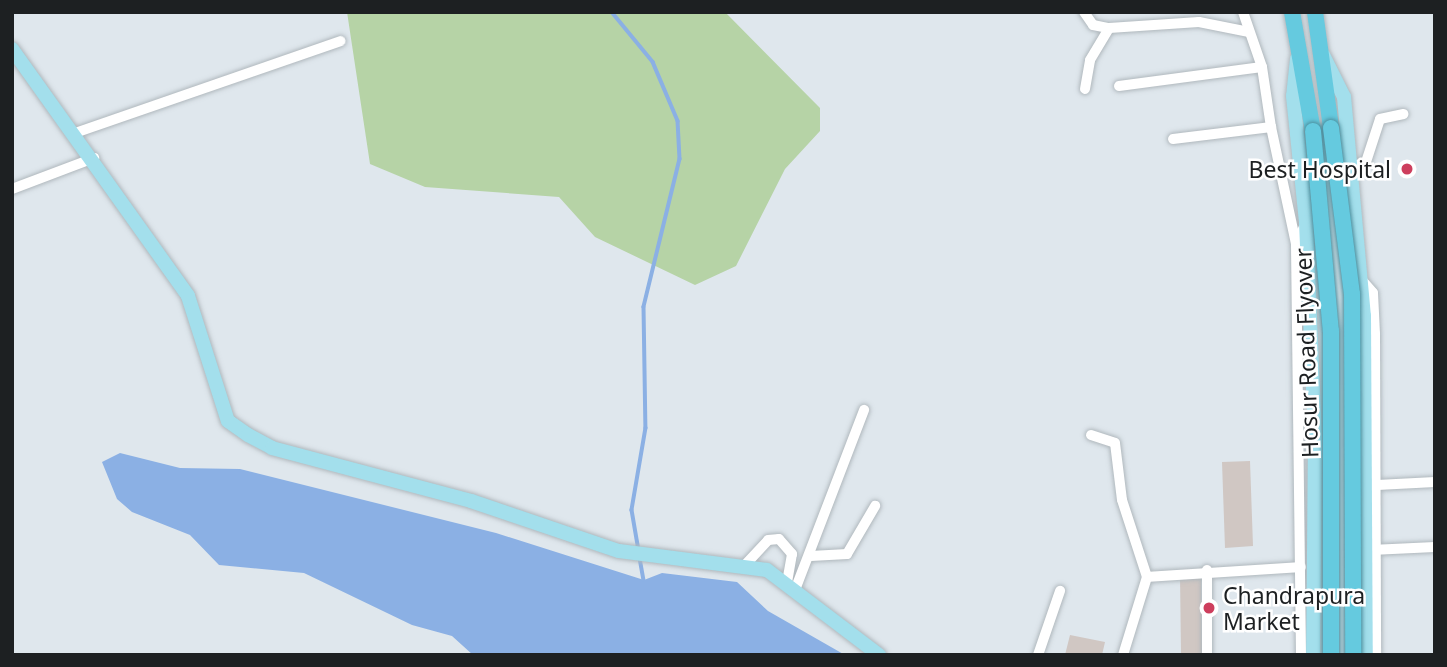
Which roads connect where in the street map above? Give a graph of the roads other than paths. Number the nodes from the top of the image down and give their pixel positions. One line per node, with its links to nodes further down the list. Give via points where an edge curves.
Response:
1 (1084, 12): 5 (street, via 1093,25)
2 (1243, 12): 6 (street)
3 (1292, 12): 9 (highway, Hosur Road Flyover)
4 (1315, 12): 10 (highway, Hosur Road Flyover)
5 (1109, 28): 6 (street, via 1199,22); 13 (street, via 1090,60)
6 (1249, 32): 11 (street)
7 (341, 41): 16 (street)
8 (12, 49): 16 (main road)
9 (1298, 51): 21 (main road, via 1293,96); 46 (highway, Hosur Road Flyover, bridge, via 1313,131 1331,331)
10 (1322, 54): 19 (main road, via 1344,97); 47 (highway, Hosur Road Flyover, bridge, via 1352,294)
11 (1262, 67): 12 (street); 15 (street)
12 (1119, 86)
13 (1086, 89)
14 (1403, 114): 19 (street, via 1375,124 1366,162)
15 (1272, 127): 17 (street); 22 (street)
16 (75, 132): 18 (main road)
17 (1173, 139)
18 (94, 158): 20 (street); 32 (main road, via 188,296 228,421 272,448 639,554)
19 (1352, 167): 23 (main road)
20 (12, 189)
21 (1306, 222): 22 (street); 37 (main road)
22 (1296, 244): 33 (street)
23 (1361, 279): 27 (street, via 1373,293); 30 (main road)
24 (864, 410): 31 (street)
25 (1091, 435): 35 (street, via 1115,443 1122,500)
26 (1435, 482): 27 (street)
27 (1377, 485): 30 (street)
28 (874, 506): 31 (street, via 846,554)
29 (1435, 547): 30 (street)
30 (1371, 550): 38 (main road); 49 (street)
31 (811, 556): 36 (street)
32 (745, 565): 36 (main road); 36 (street, via 768,540 779,539 792,554)
33 (1301, 567): 34 (street); 44 (street)
34 (1207, 570): 35 (street); 43 (street)
35 (1147, 578): 42 (street)
36 (791, 586): 40 (main road, via 839,631)
37 (1317, 586): 38 (main road); 45 (main road)
38 (1365, 586): 48 (main road)
39 (1060, 591): 41 (street)
40 (879, 655)
41 (1038, 655)
42 (1123, 655)
43 (1207, 655)
44 (1301, 655)
45 (1313, 655)
46 (1331, 655)
47 (1353, 655)
48 (1366, 655)
49 (1376, 655)

